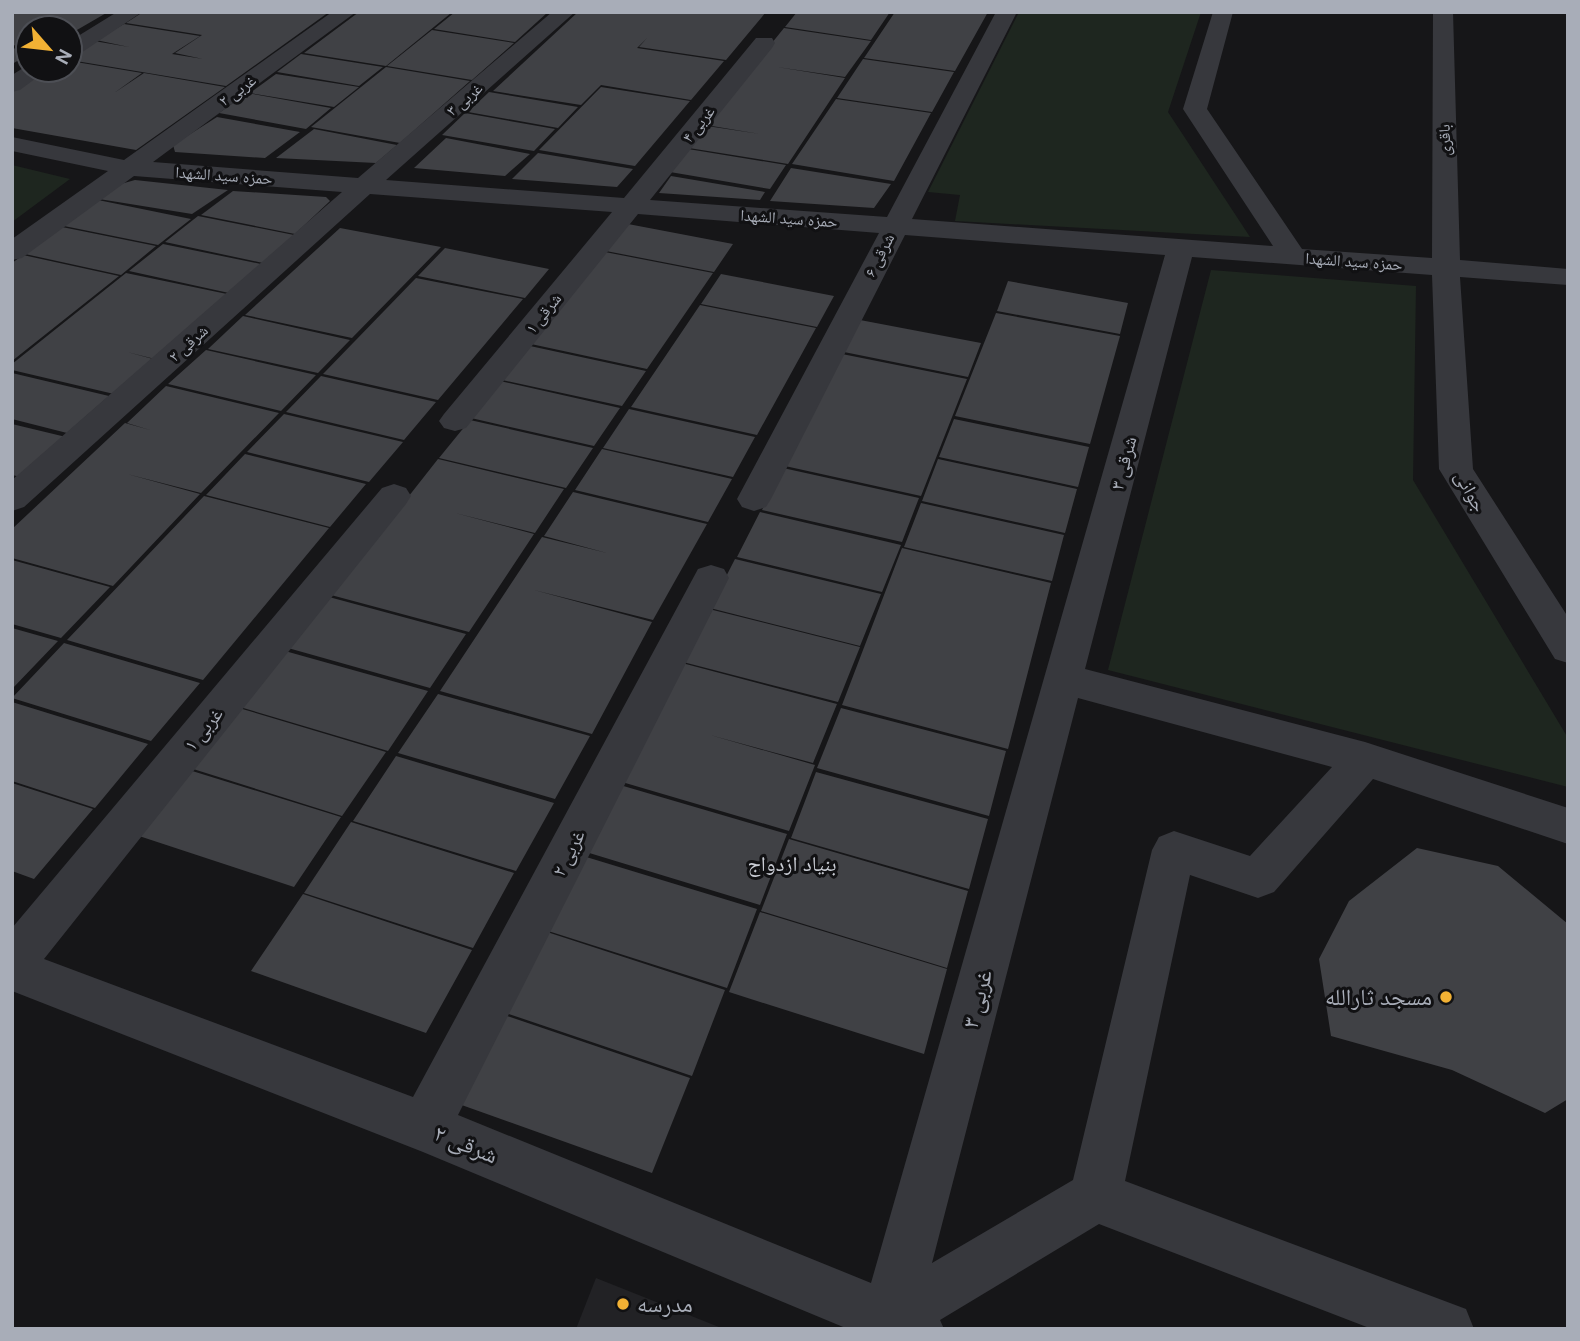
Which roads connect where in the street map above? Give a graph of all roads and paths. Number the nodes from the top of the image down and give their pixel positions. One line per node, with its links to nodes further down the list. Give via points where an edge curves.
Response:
1 (132, 12): 7 (street)
2 (346, 12): 10 (street, ۲ غربی)
3 (565, 12): 11 (street, ۳ غربی)
4 (1007, 12): 13 (street, ۶ شرقی)
5 (1223, 12): 16 (street, via 1195,109)
6 (1443, 12): 17 (street, باقری)
7 (84, 41)
8 (764, 43): 12 (street, ۴ غربی)
9 (12, 144): 10 (street, حمزه سید الشهدا)
10 (129, 168): 11 (street, حمزه سید الشهدا); 15 (street, ۲ غربی)
11 (364, 186): 12 (street, حمزه سید الشهدا); 21 (street, ۲ شرقی)
12 (631, 206): 13 (street, حمزه سید الشهدا); 19 (street, ۱ شرقی)
13 (894, 226): 14 (street, حمزه سید الشهدا); 22 (street, ۶ شرقی)
14 (1181, 247): 16 (street, حمزه سید الشهدا); 25 (street, ۳ شرقی)
15 (12, 252)
16 (1293, 256): 17 (street, حمزه سید الشهدا)
17 (1446, 268): 18 (street, حمزه سید الشهدا); 24 (street, جوانی, via 1456,469)
18 (1568, 277)
19 (455, 421)
20 (394, 496): 28 (street, ۱ غربی)
21 (12, 499)
22 (754, 499)
23 (711, 578): 30 (street, ۲ غربی)
24 (1568, 649)
25 (1064, 678): 26 (street); 32 (street, ۳ غربی)
26 (1365, 759): 27 (street); 31 (street, via 1258,878 1174,850)
27 (1568, 826)
28 (12, 963)
29 (12, 969): 30 (street, ۲ شرقی)
30 (425, 1127): 32 (street, ۲ شرقی)
31 (1095, 1196): 32 (street); 33 (street)
32 (903, 1324)
33 (1446, 1329)

